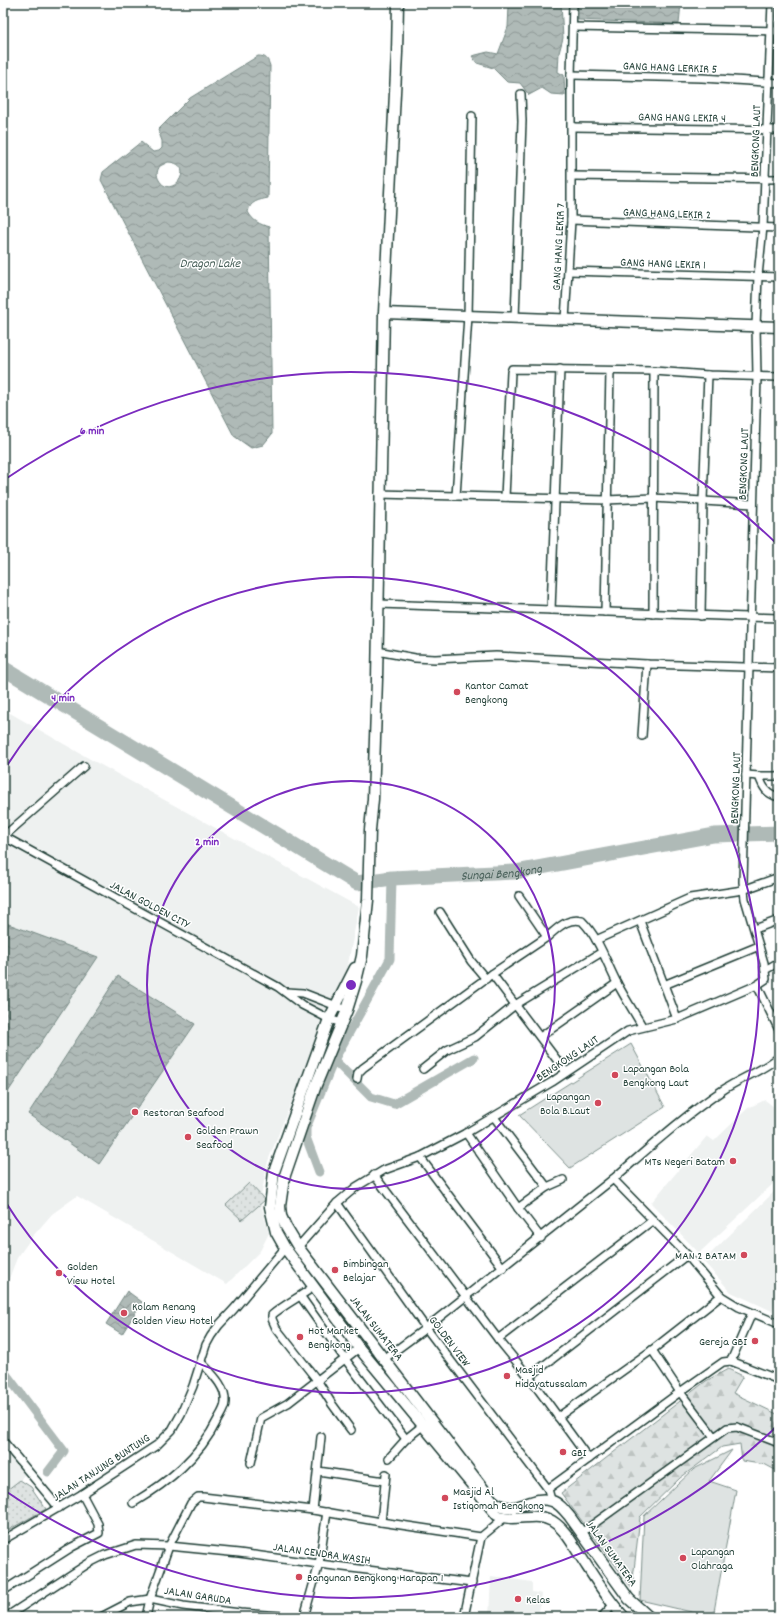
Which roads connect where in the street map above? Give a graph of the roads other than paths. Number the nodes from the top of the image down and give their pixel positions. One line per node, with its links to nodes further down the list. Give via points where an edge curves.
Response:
1 (398, 3): 24 (main road, JALAN SUMATERA)
2 (573, 3): 4 (street, GANG HANG LEKIR 7)
3 (772, 3): 5 (street, BENGKONG LAUT)
4 (572, 27): 5 (street); 7 (street, GANG HANG LEKIR 7)
5 (771, 31): 6 (street); 8 (street, BENGKONG LAUT)
6 (779, 31)
7 (571, 75): 8 (street, GANG HANG LERKIR 5, via 702,78); 12 (street, GANG HANG LEKIR 7)
8 (769, 83): 9 (street, GANG HANG LERKIR 5); 13 (street, BENGKONG LAUT)
9 (779, 83)
10 (521, 94): 26 (street)
11 (472, 116): 25 (street)
12 (572, 127): 13 (street, GANG HANG LEKIR 4); 15 (street, GANG HANG LEKIR 7)
13 (766, 130): 14 (street, GANG HANG LEKIR 4); 16 (street, BENGKONG LAUT)
14 (779, 130)
15 (572, 176): 16 (street); 18 (street, GANG HANG LEKIR 7)
16 (765, 178): 17 (street); 19 (street, BENGKONG LAUT)
17 (779, 179)
18 (571, 220): 19 (street, GANG HANG LEKIR 2); 21 (street, GANG HANG LEKIR 7)
19 (763, 227): 20 (street, GANG HANG LEKIR 2); 22 (street, BENGKONG LAUT)
20 (779, 228)
21 (568, 271): 22 (street, GANG HANG LEKIR 1); 27 (street, GANG HANG LEKIR 7)
22 (758, 276): 23 (street, GANG HANG LEKIR 1); 28 (street, BENGKONG LAUT)
23 (779, 277)
24 (384, 313): 25 (main road); 36 (main road, JALAN SUMATERA)
25 (468, 316): 26 (main road); 37 (street)
26 (516, 318): 27 (main road)
27 (565, 320): 28 (main road)
28 (756, 326): 29 (main road); 34 (street, BENGKONG LAUT)
29 (779, 327)
30 (560, 369): 31 (street); 38 (street, via 511,370); 39 (street)
31 (610, 371): 32 (street); 41 (street)
32 (654, 371): 33 (street); 40 (street)
33 (708, 375): 34 (street); 42 (street)
34 (757, 377): 35 (street); 43 (street, BENGKONG LAUT)
35 (779, 377)
36 (379, 494): 37 (street); 44 (main road, JALAN SUMATERA)
37 (456, 496): 38 (street)
38 (505, 497): 39 (street)
39 (556, 498): 41 (street); 45 (street)
40 (653, 498): 41 (street); 42 (street); 47 (street)
41 (606, 500): 46 (street)
42 (703, 500): 43 (street); 48 (street)
43 (753, 504): 49 (street, BENGKONG LAUT)
44 (379, 604): 45 (street); 51 (main road, JALAN SUMATERA)
45 (551, 610): 46 (street)
46 (605, 612): 47 (street)
47 (653, 614): 48 (street)
48 (701, 616): 49 (street)
49 (750, 618): 50 (street); 53 (street, BENGKONG LAUT)
50 (779, 618)
51 (377, 651): 52 (street, via 435,659 496,656); 73 (main road, JALAN SUMATERA, via 373,800 368,900)
52 (647, 664): 53 (street); 55 (street)
53 (749, 667): 54 (street); 57 (street, BENGKONG LAUT)
54 (779, 668)
55 (642, 736)
56 (84, 766): 61 (street)
57 (746, 775): 58 (street); 63 (street, BENGKONG LAUT)
58 (759, 776): 59 (street); 60 (street, via 768,794)
59 (779, 776)
60 (779, 797)
61 (3, 836): 80 (street, JALAN GOLDEN CITY)
62 (779, 877): 63 (street)
63 (743, 890): 67 (street, via 690,898); 68 (street, BENGKONG LAUT)
64 (519, 896): 69 (street)
65 (440, 912): 76 (street, via 471,961)
66 (779, 920): 68 (street)
67 (640, 921): 70 (street); 78 (street)
68 (755, 929): 71 (street, BENGKONG LAUT)
69 (547, 937): 70 (street, via 563,924 576,919 588,927); 76 (street)
70 (596, 940): 72 (street)
71 (759, 946): 75 (street, BENGKONG LAUT); 78 (street)
72 (602, 952): 77 (street); 82 (street)
73 (362, 956): 81 (main road, JALAN SUMATERA); 83 (main road, JALAN SUMATERA)
74 (779, 962): 75 (street)
75 (766, 970): 79 (street, via 766,978)
76 (489, 977): 82 (street); 93 (street, via 363,1068)
77 (617, 983): 87 (street); 89 (street)
78 (664, 985): 85 (street)
79 (758, 985): 85 (street, BENGKONG LAUT); 88 (street)
80 (287, 992): 81 (street, JALAN GOLDEN CITY, via 303,993); 84 (street, JALAN GOLDEN CITY, via 302,1005)
81 (337, 1005): 83 (street, JALAN GOLDEN CITY); 84 (main road, JALAN SUMATERA)
82 (515, 1005): 89 (street); 91 (street, via 475,1037 446,1050)
83 (347, 1010): 86 (main road, JALAN SUMATERA)
84 (329, 1019): 86 (street, JALAN GOLDEN CITY); 106 (main road, JALAN SUMATERA, via 274,1172 270,1207 276,1232)
85 (677, 1019): 87 (street, BENGKONG LAUT)
86 (342, 1023): 105 (main road, JALAN SUMATERA, via 316,1084 284,1178 281,1216)
87 (642, 1026): 92 (street, BENGKONG LAUT, via 628,1030)
88 (779, 1030)
89 (540, 1037): 92 (street)
90 (779, 1058): 98 (street, via 722,1090)
91 (423, 1069)
92 (566, 1072): 94 (street, BENGKONG LAUT)
93 (356, 1079)
94 (494, 1117): 95 (street, BENGKONG LAUT); 100 (street)
95 (466, 1133): 96 (street, BENGKONG LAUT); 102 (street)
96 (420, 1157): 97 (street, BENGKONG LAUT); 108 (street)
97 (374, 1175): 101 (street, BENGKONG LAUT); 110 (street)
98 (613, 1179): 103 (street); 104 (street)
99 (563, 1180): 100 (street)
100 (547, 1187): 102 (street)
101 (336, 1202): 105 (street, BENGKONG LAUT); 115 (street, GOLDEN VIEW)
102 (518, 1208): 104 (street)
103 (653, 1220): 107 (street); 116 (street)
104 (541, 1238): 108 (street)
105 (298, 1247): 120 (main road, JALAN SUMATERA)
106 (285, 1248): 109 (main road, JALAN SUMATERA); 122 (street, JALAN TANJUNG BUNTUNG, via 219,1325 206,1345)
107 (687, 1255): 111 (street); 123 (street)
108 (503, 1268): 110 (street)
109 (313, 1287): 112 (street); 117 (main road, JALAN SUMATERA)
110 (467, 1296): 115 (street); 116 (street)
111 (721, 1296): 113 (street); 118 (street)
112 (301, 1297): 119 (street); 124 (street, via 276,1311 272,1319 276,1328)
113 (752, 1313): 114 (street); 121 (street)
114 (779, 1324)
115 (426, 1328): 120 (street); 139 (street, GOLDEN VIEW)
116 (498, 1339): 123 (street)
117 (359, 1348): 119 (street); 128 (main road, JALAN SUMATERA)
118 (652, 1350): 126 (street); 127 (street)
119 (345, 1359): 124 (street); 132 (street)
120 (384, 1359): 128 (main road, JALAN SUMATERA)
121 (732, 1360): 125 (street); 126 (street, via 723,1362)
122 (200, 1362): 140 (street, JALAN TANJUNG BUNTUNG, via 193,1386 172,1430 157,1445); 142 (street, via 211,1373 224,1394 226,1403 220,1417 210,1434 171,1479)
123 (529, 1377): 127 (street)
124 (317, 1380): 129 (street); 137 (street, via 288,1403 261,1418)
125 (779, 1380)
126 (680, 1392): 131 (street); 136 (street)
127 (558, 1417): 136 (street)
128 (426, 1423): 132 (street); 141 (main road, JALAN SUMATERA, via 499,1506 509,1508 539,1500); 146 (main road, JALAN SUMATERA, via 498,1515)
129 (351, 1430)
130 (321, 1437): 138 (street)
131 (714, 1437): 134 (street, via 727,1428 737,1427); 148 (street)
132 (406, 1439): 135 (street)
133 (3, 1441): 143 (street)
134 (779, 1443)
135 (389, 1458)
136 (589, 1459): 139 (street)
137 (251, 1463)
138 (318, 1471): 144 (street); 147 (street, via 386,1478)
139 (548, 1489): 141 (street)
140 (82, 1494): 143 (street, JALAN TANJUNG BUNTUNG); 154 (street, via 98,1524 99,1533)
141 (551, 1500): 148 (main road, JALAN SUMATERA, via 561,1507)
142 (132, 1504)
143 (59, 1508): 150 (street, JALAN TANJUNG BUNTUNG)
144 (313, 1510): 145 (street); 151 (street, via 198,1497 187,1509)
145 (327, 1512): 147 (street); 152 (street)
146 (504, 1518): 149 (street); 156 (main road, via 539,1517 551,1521 569,1538)
147 (381, 1522): 149 (street)
148 (581, 1533): 165 (main road, JALAN SUMATERA, via 629,1598)
149 (481, 1537): 153 (street)
150 (3, 1540)
151 (169, 1546): 152 (street, JALAN CENDRA WASIH, via 239,1552); 155 (street); 157 (street, JALAN CENDRA WASIH, via 136,1545 105,1555 89,1562)
152 (319, 1564): 153 (street, JALAN CENDRA WASIH); 161 (street)
153 (472, 1583): 162 (street)
154 (3, 1591)
155 (150, 1599): 158 (street, JALAN GARUDA, via 130,1602); 159 (street); 160 (street, JALAN GARUDA, via 183,1606)
156 (613, 1605): 163 (street); 164 (main road)
157 (6, 1617)
158 (101, 1617)
159 (146, 1617)
160 (296, 1617)
161 (304, 1617)
162 (464, 1617)
163 (602, 1617)
164 (624, 1617)
165 (648, 1617)

